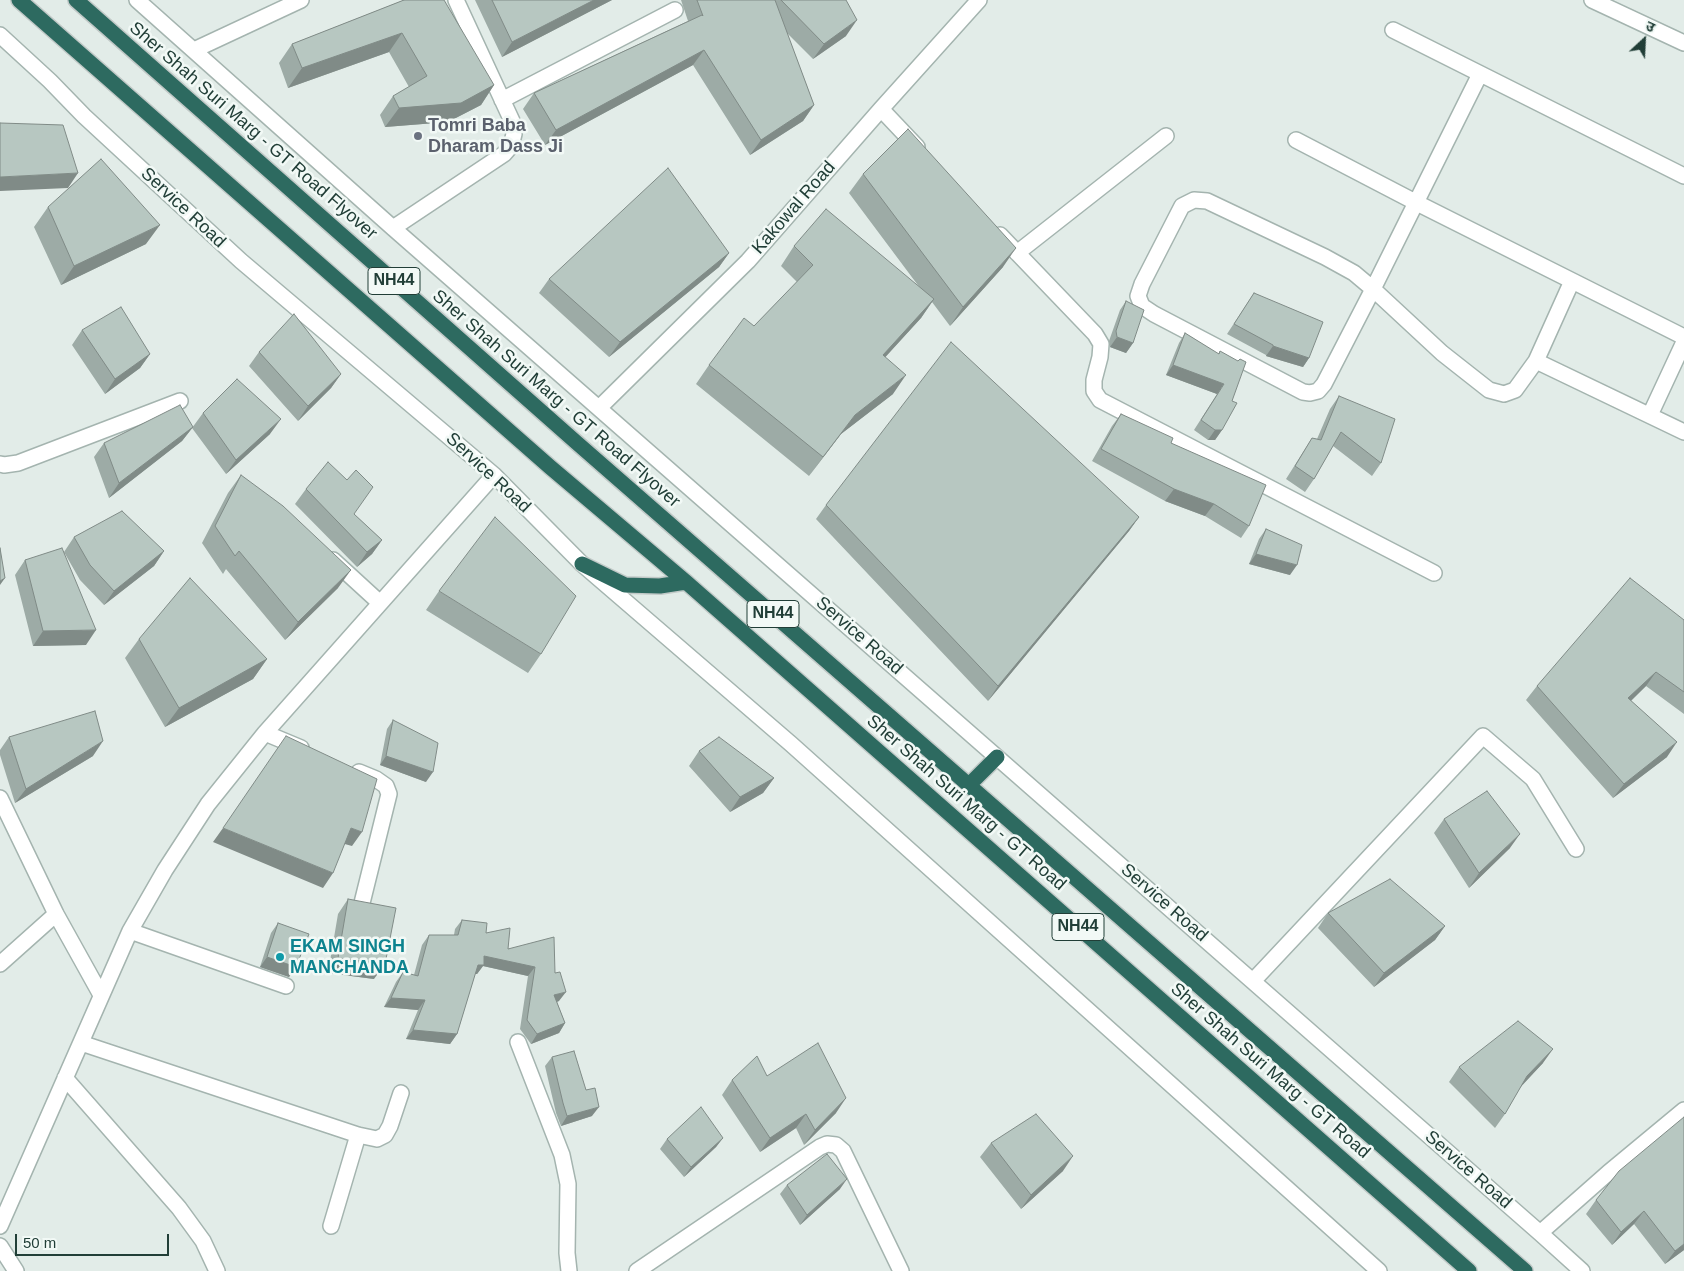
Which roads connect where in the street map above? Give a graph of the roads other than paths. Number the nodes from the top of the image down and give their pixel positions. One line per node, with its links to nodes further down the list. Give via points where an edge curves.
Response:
1 (19, 0): 38 (highway, NH44, via 550,467)
2 (76, 0): 44 (highway, Sher Shah Suri Marg - GT Road Flyover / NH44)
3 (137, 0): 12 (street, Service Road)
4 (301, 0): 12 (street)
5 (456, 0): 14 (street)
6 (979, 0): 15 (street, Kakowal Road)
7 (1592, 0): 11 (street)
8 (675, 10): 14 (street)
9 (1393, 30): 13 (street)
10 (0, 35): 34 (street, Service Road, via 241,261)
11 (1684, 43)
12 (194, 50): 22 (street, Service Road)
13 (1480, 74): 19 (street); 20 (street)
14 (502, 100): 22 (street, via 512,121 514,134 511,146 504,154)
15 (880, 109): 18 (street); 30 (street, Kakowal Road, via 748,262)
16 (1166, 136): 23 (street)
17 (1296, 140): 20 (street)
18 (928, 159)
19 (1684, 176)
20 (1417, 203): 24 (street); 25 (street)
21 (990, 224): 23 (street)
22 (393, 228): 30 (street, Service Road)
23 (1018, 253): 37 (street, via 1101,344 1094,380 1094,391 1100,400)
24 (1572, 281): 26 (street); 28 (street)
25 (1373, 289): 25 (street, via 1324,384 1318,391 1310,393 1154,314 1142,306 1138,296 1174,219 1182,206 1194,200 1207,202 1326,257 1354,273); 28 (street, via 1442,353 1489,390 1504,394 1515,390)
26 (1684, 337)
27 (1684, 342): 31 (street)
28 (1536, 361): 31 (street)
29 (180, 401): 33 (street, via 18,463)
30 (600, 408): 42 (street, Service Road)
31 (1650, 415): 32 (street)
32 (1684, 432)
33 (0, 464)
34 (494, 475): 36 (street, Service Road); 39 (street)
35 (322, 550): 39 (street)
36 (582, 564): 38 (highway, via 625,585 660,586); 70 (street, Service Road, via 791,744)
37 (1434, 573)
38 (686, 582): 71 (highway, Sher Shah Suri Marg - GT Road / NH44)
39 (380, 603): 40 (street)
40 (265, 733): 41 (street); 50 (street, via 208,804)
41 (311, 752)
42 (997, 757): 44 (highway); 52 (street, Service Road)
43 (348, 767): 48 (street, via 376,779 386,786 389,794)
44 (969, 785): 72 (highway, Sher Shah Suri Marg - GT Road / NH44)
45 (0, 798): 46 (street)
46 (6, 829): 49 (street)
47 (1576, 849): 52 (street, via 1532,779 1483,736)
48 (361, 907)
49 (56, 914): 51 (street); 54 (street)
50 (130, 931): 53 (street); 54 (street)
51 (0, 964)
52 (1253, 981): 63 (street, Service Road)
53 (286, 986)
54 (101, 995): 56 (street)
55 (518, 1042): 67 (street, via 562,1155 568,1184)
56 (81, 1043): 57 (street); 60 (street)
57 (65, 1078): 61 (street); 66 (street, via 180,1208 203,1241)
58 (400, 1093): 60 (street, via 384,1135 376,1139)
59 (1684, 1110): 63 (street)
60 (358, 1135): 62 (street)
61 (0, 1226)
62 (330, 1226)
63 (1540, 1233): 73 (street, Service Road)
64 (0, 1246): 65 (street)
65 (16, 1271)
66 (218, 1271)
67 (569, 1271)
68 (637, 1271): 69 (street, via 828,1144 843,1151)
69 (901, 1271)
70 (1379, 1271)
71 (1469, 1271)
72 (1525, 1271)
73 (1582, 1271)

